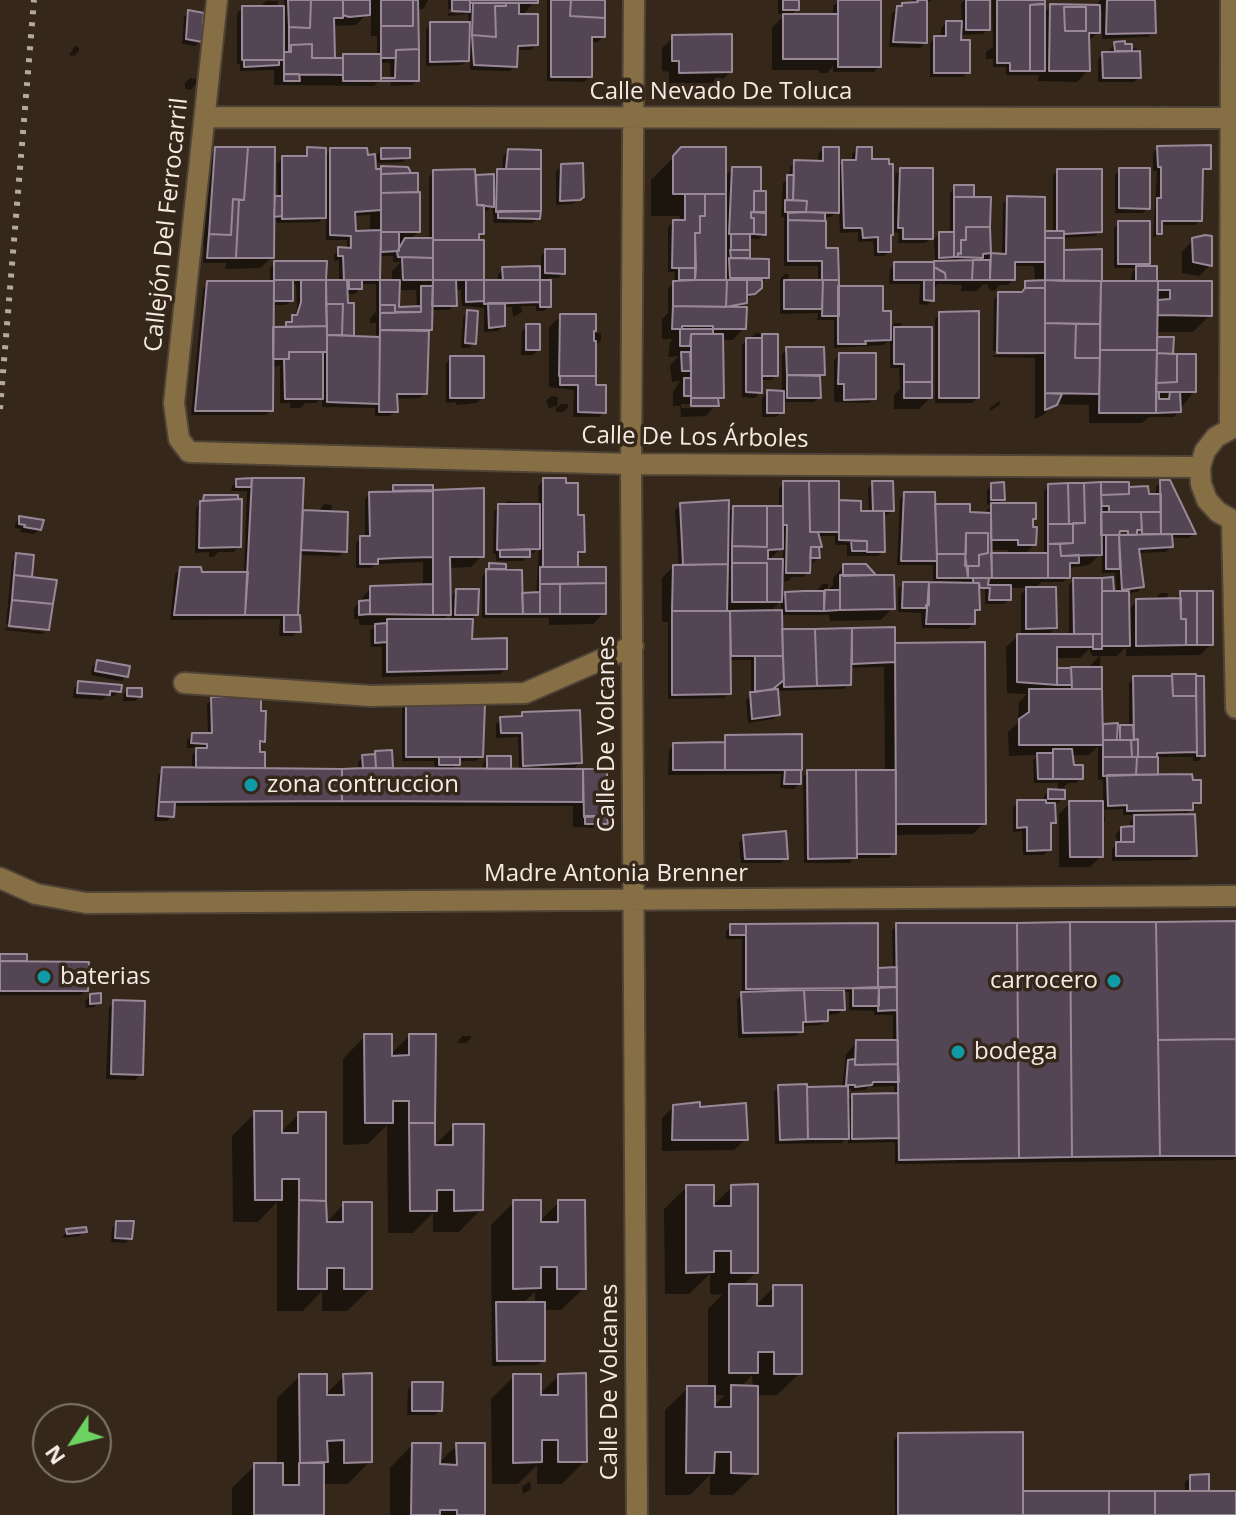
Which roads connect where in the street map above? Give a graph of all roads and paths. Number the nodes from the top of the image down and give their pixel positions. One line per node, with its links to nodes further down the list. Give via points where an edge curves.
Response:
1 (217, 0): 4 (street, Callejón Del Ferrocarril)
2 (634, 0): 5 (street, Calle De Volcanes)
3 (1231, 0): 6 (street)
4 (206, 117): 5 (street, Calle Nevado De Toluca); 8 (street, Callejón Del Ferrocarril, via 174,403 179,439)
5 (633, 118): 6 (street, Calle Nevado De Toluca); 9 (street, Calle De Volcanes)
6 (1234, 118): 7 (street)
7 (1233, 427): 10 (street, via 1216,437)
8 (189, 452): 9 (street, Calle De Los Árboles)
9 (631, 464): 10 (street, Calle De Los Árboles); 12 (street, Calle De Volcanes)
10 (1200, 467): 11 (street, via 1207,500)
11 (1234, 521): 14 (street)
12 (633, 646): 13 (street, via 525,693 371,696); 17 (street, Calle De Volcanes)
13 (184, 683)
14 (1236, 708)
15 (0, 878): 17 (street, Madre Antonia Brenner, via 36,894 86,903)
16 (1236, 896): 17 (street, Madre Antonia Brenner)
17 (633, 900): 18 (street, Calle De Volcanes)
18 (637, 1515)

